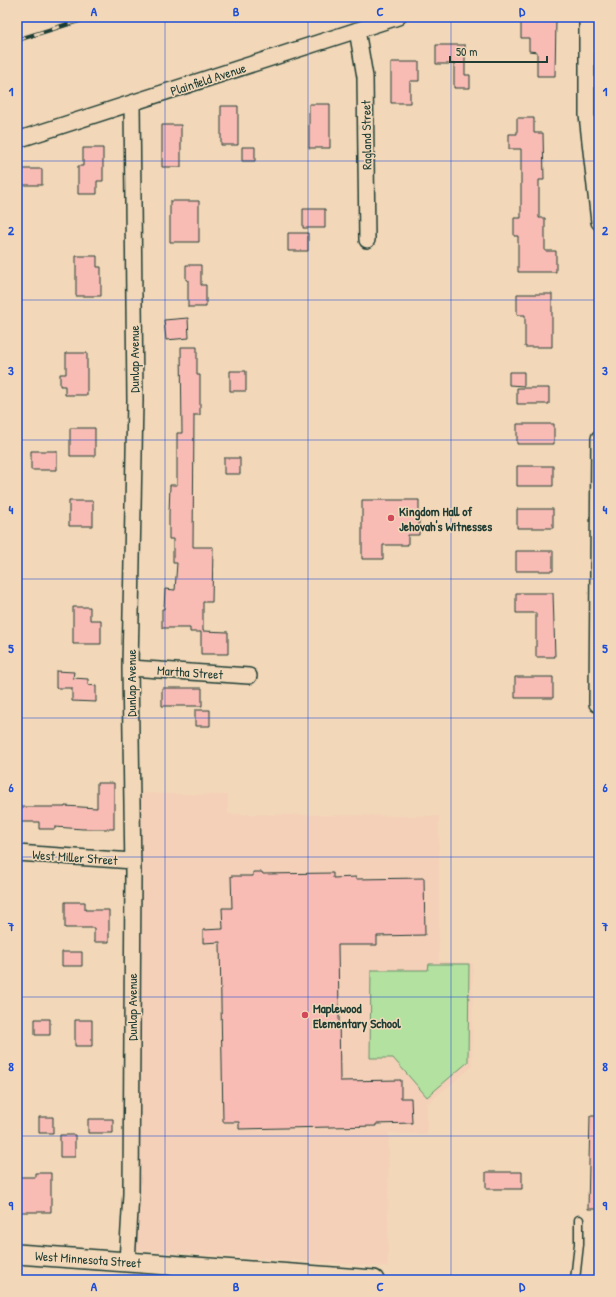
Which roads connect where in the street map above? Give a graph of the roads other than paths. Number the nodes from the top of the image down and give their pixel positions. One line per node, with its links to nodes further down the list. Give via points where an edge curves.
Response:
1 (398, 17): 3 (street, Plainfield Avenue)
2 (587, 17): 6 (street, via 588,125)
3 (357, 30): 4 (street, Plainfield Avenue); 7 (street, Ragland Street, via 365,77)
4 (132, 103): 5 (street, Plainfield Avenue); 9 (street, Dunlap Avenue, via 135,400)
5 (17, 140)
6 (599, 222)
7 (367, 240)
8 (599, 438): 11 (street)
9 (130, 668): 10 (street, Martha Street); 13 (street, Dunlap Avenue)
10 (249, 676)
11 (597, 704)
12 (17, 853): 13 (street, West Miller Street)
13 (133, 861): 16 (street, Dunlap Avenue, via 131,1194)
14 (579, 1220): 18 (lane)
15 (17, 1254): 16 (street, West Minnesota Street)
16 (127, 1262): 17 (street, West Minnesota Street)
17 (374, 1280)
18 (575, 1280)

